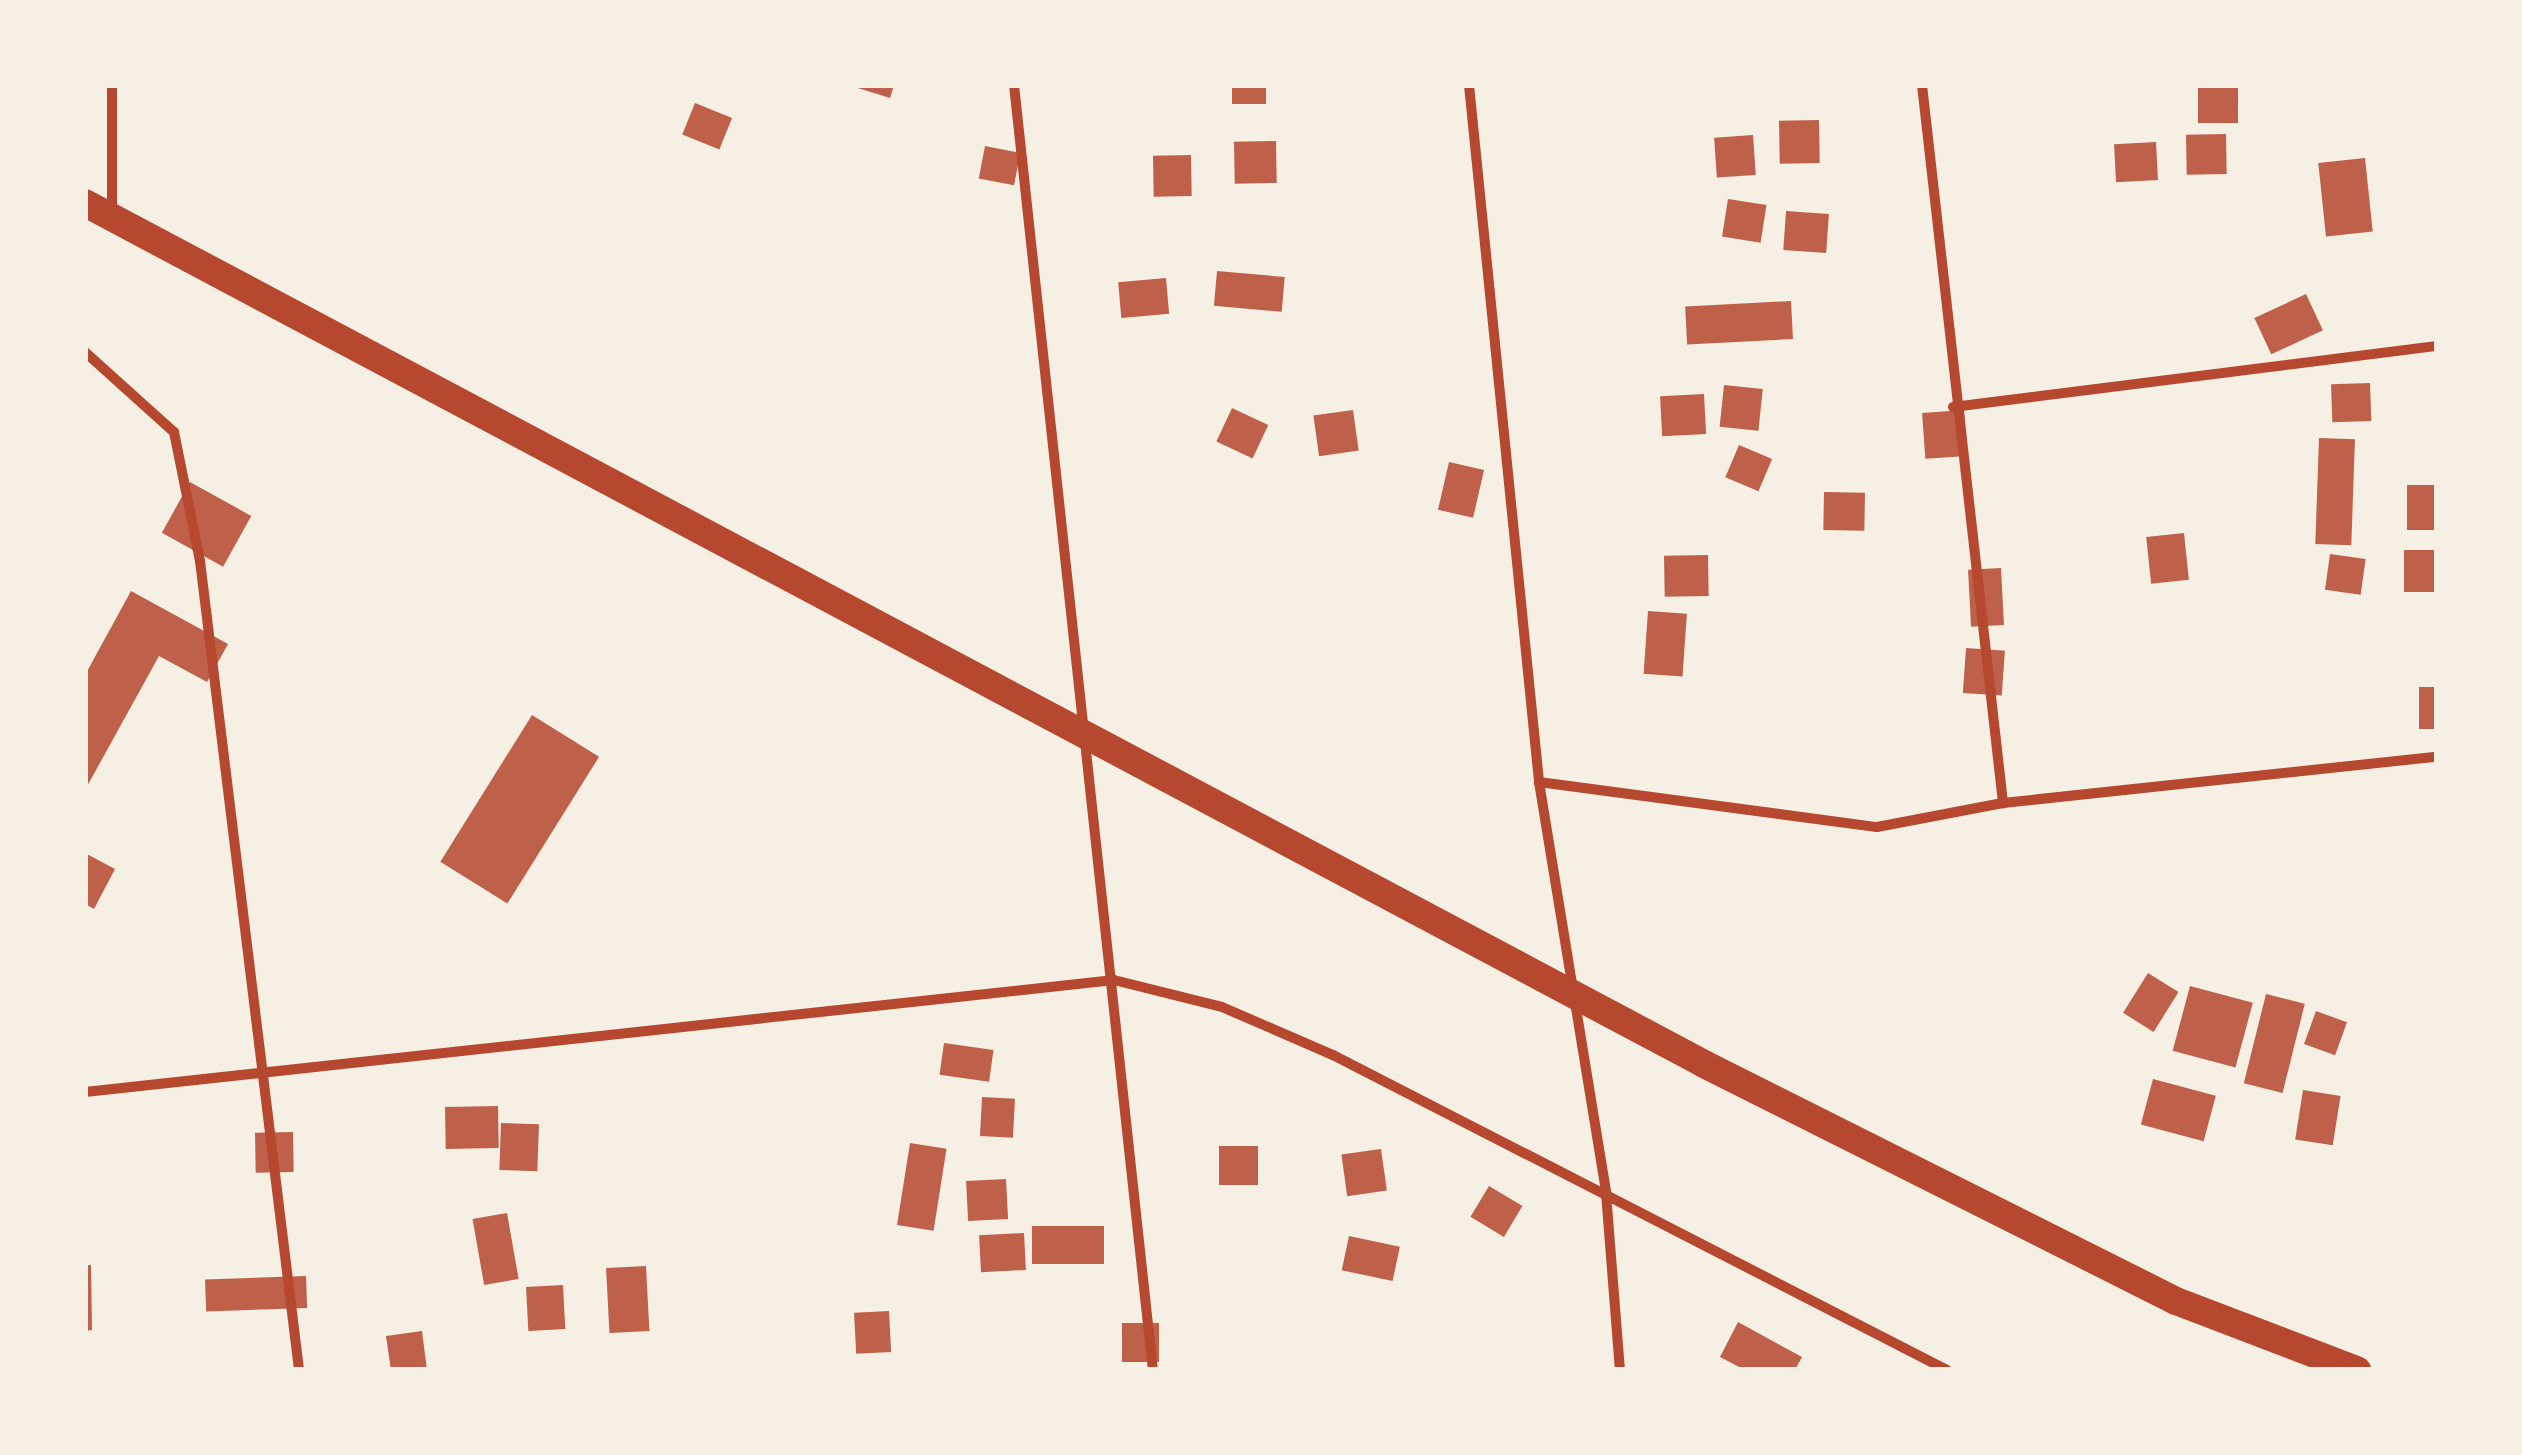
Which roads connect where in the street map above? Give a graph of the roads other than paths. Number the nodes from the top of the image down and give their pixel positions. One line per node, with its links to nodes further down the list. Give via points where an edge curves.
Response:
1 (112, 85): 6 (street)
2 (1014, 85): 10 (street)
3 (1469, 85): 12 (street)
4 (1922, 85): 9 (street)
5 (85, 203): 6 (highway)
6 (112, 217): 10 (highway)
7 (2437, 346): 9 (street)
8 (85, 352): 16 (street, via 174,432 200,562)
9 (1954, 407): 13 (street)
10 (1088, 737): 14 (street); 15 (highway)
11 (2437, 756): 13 (street)
12 (1539, 782): 13 (street, via 1878,827); 15 (street)
13 (2003, 803)
14 (1114, 980): 16 (street); 18 (street, via 1222,1007 1333,1054); 20 (street)
15 (1574, 994): 18 (street); 23 (highway, via 2176,1300)
16 (268, 1078): 17 (street); 19 (street)
17 (85, 1092)
18 (1606, 1193): 21 (street); 22 (street)
19 (299, 1370)
20 (1153, 1370)
21 (1620, 1370)
22 (1948, 1370)
23 (2357, 1370)

